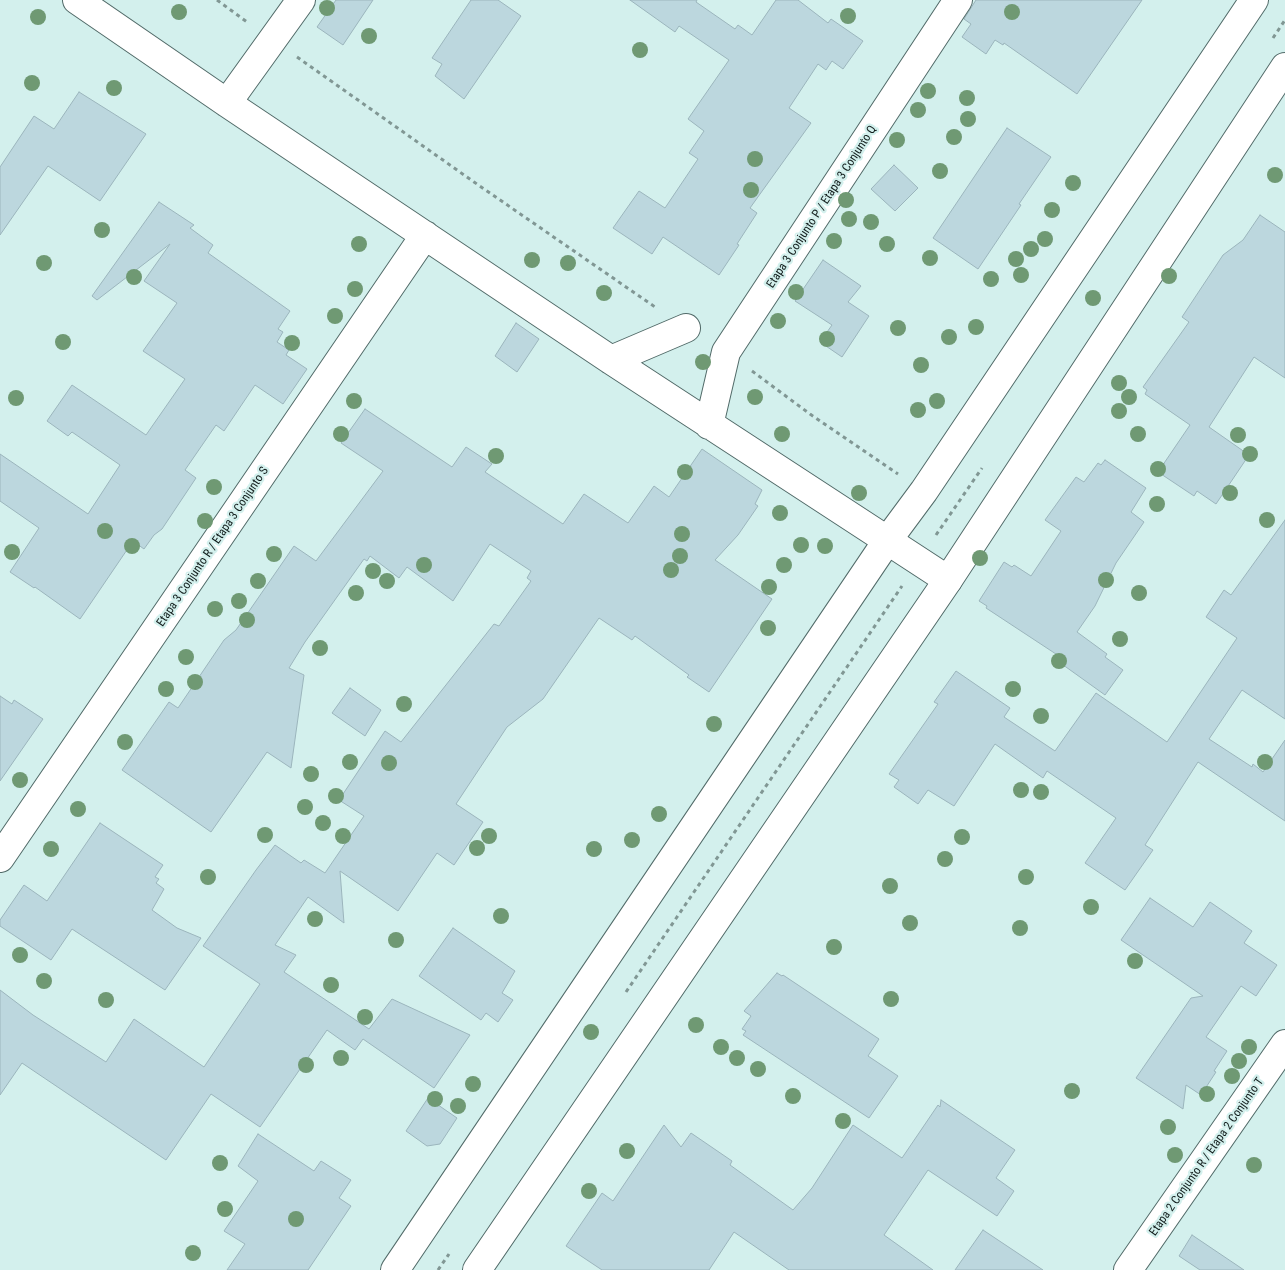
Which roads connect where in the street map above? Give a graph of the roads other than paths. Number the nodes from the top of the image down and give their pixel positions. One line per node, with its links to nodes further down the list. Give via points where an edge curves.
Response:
1 (77, 0): 6 (street)
2 (301, 0): 6 (street)
3 (958, 0): 10 (street, Etapa 3 Conjunto P / Etapa 3 Conjunto Q, via 726,352)
4 (1254, 0): 11 (street)
5 (1285, 67): 12 (street)
6 (227, 104): 7 (street)
7 (425, 235): 9 (street); 13 (street, Etapa 3 Conjunto R / Etapa 3 Conjunto S)
8 (686, 328): 9 (street)
9 (611, 360): 10 (street)
10 (709, 424): 11 (street)
11 (888, 541): 12 (street); 15 (street)
12 (948, 580): 16 (street)
13 (0, 858)
14 (1285, 1044): 17 (street, Etapa 2 Conjunto R / Etapa 2 Conjunto T)
15 (395, 1270)
16 (477, 1270)
17 (1128, 1270)

